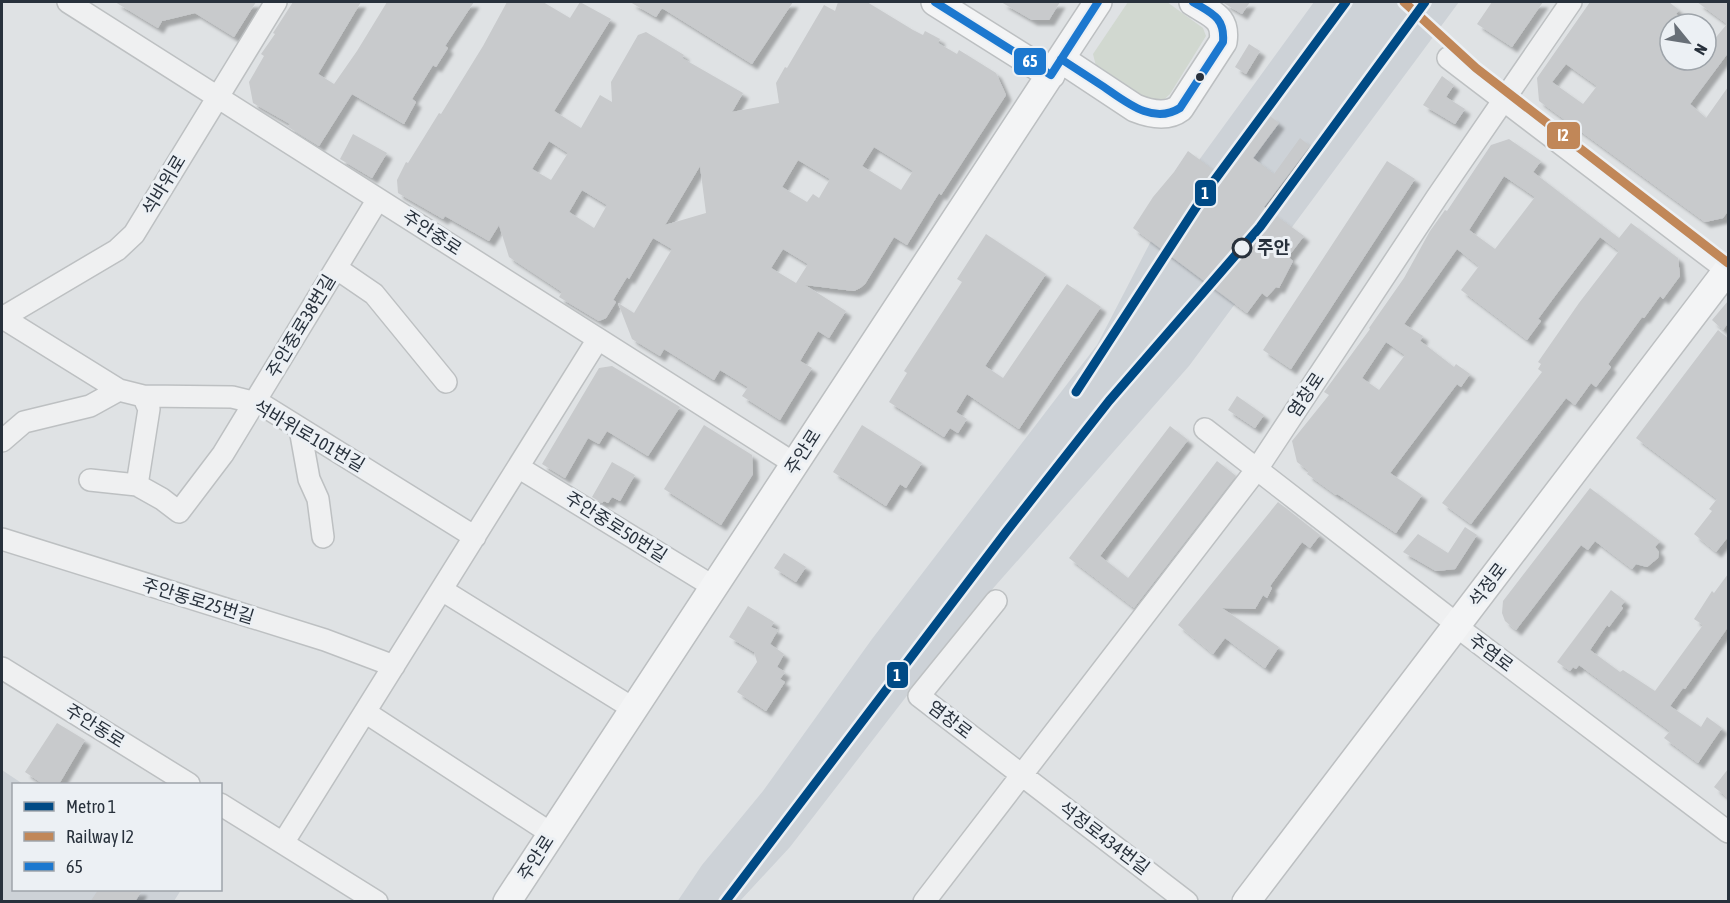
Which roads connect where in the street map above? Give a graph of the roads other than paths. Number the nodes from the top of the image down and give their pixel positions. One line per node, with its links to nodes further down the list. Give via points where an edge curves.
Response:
1 (68, 2): 9 (street, 주안중로)
2 (276, 2): 9 (street, 석바위로)
3 (935, 2): 8 (main road)
4 (1098, 2): 8 (main road, 주안로)
5 (1193, 2): 8 (main road, via 1222,22 1223,42 1174,112 1148,114)
6 (1571, 2): 10 (street, 염창로)
7 (1448, 58): 10 (street)
8 (1056, 67): 23 (main road, 주안로)
9 (218, 97): 11 (street, 주안중로); 14 (street, 석바위로, via 134,234 117,250)
10 (1505, 100): 13 (street); 25 (street, 염창로)
11 (378, 199): 12 (street, 주안중로38번길); 15 (street, 주안중로)
12 (336, 268): 16 (street, 주안중로38번길, via 374,294); 19 (street, 주안중로38번길)
13 (1728, 270): 34 (main road, 석정로)
14 (2, 318): 17 (street, 석바위로101번길)
15 (598, 339): 23 (street, 주안중로); 24 (street)
16 (446, 382)
17 (119, 390): 18 (street, 석바위로101번길); 22 (street, via 90,406 24,422)
18 (143, 396): 19 (street, 석바위로101번길, via 232,397); 27 (street, via 149,409)
19 (254, 402): 20 (street, 석바위로101번길); 27 (street, 주안중로38번길, via 223,454 179,512)
20 (300, 429): 28 (street, via 309,479 318,499); 29 (street, 석바위로101번길)
21 (1205, 429): 25 (street, 주염로)
22 (2, 441)
23 (795, 464): 31 (main road, 주안로)
24 (518, 467): 29 (street); 31 (street, 주안중로50번길)
25 (1257, 469): 34 (street, 주염로); 39 (street, 염창로)
26 (90, 480): 27 (street, 주안중로38번길)
27 (137, 485)
28 (323, 537)
29 (475, 537): 32 (street)
30 (2, 539): 35 (street, 주안동로25번길, via 325,640)
31 (714, 587): 37 (main road, 주안로)
32 (442, 590): 35 (street); 37 (street)
33 (996, 601): 39 (street, 염창로, via 919,696)
34 (1456, 627): 42 (street, 주염로); 49 (main road, 석정로)
35 (394, 666): 38 (street)
36 (2, 668): 40 (street, 주안동로)
37 (634, 709): 43 (main road, 주안로)
38 (365, 712): 43 (street); 44 (street)
39 (1021, 774): 47 (street, 염창로); 48 (street, 석정로434번길)
40 (187, 783)
41 (222, 805): 44 (street)
42 (1728, 832)
43 (552, 834): 46 (main road, 주안로)
44 (283, 843): 45 (street)
45 (377, 902)
46 (507, 902)
47 (924, 902)
48 (1187, 902)
49 (1246, 902)

